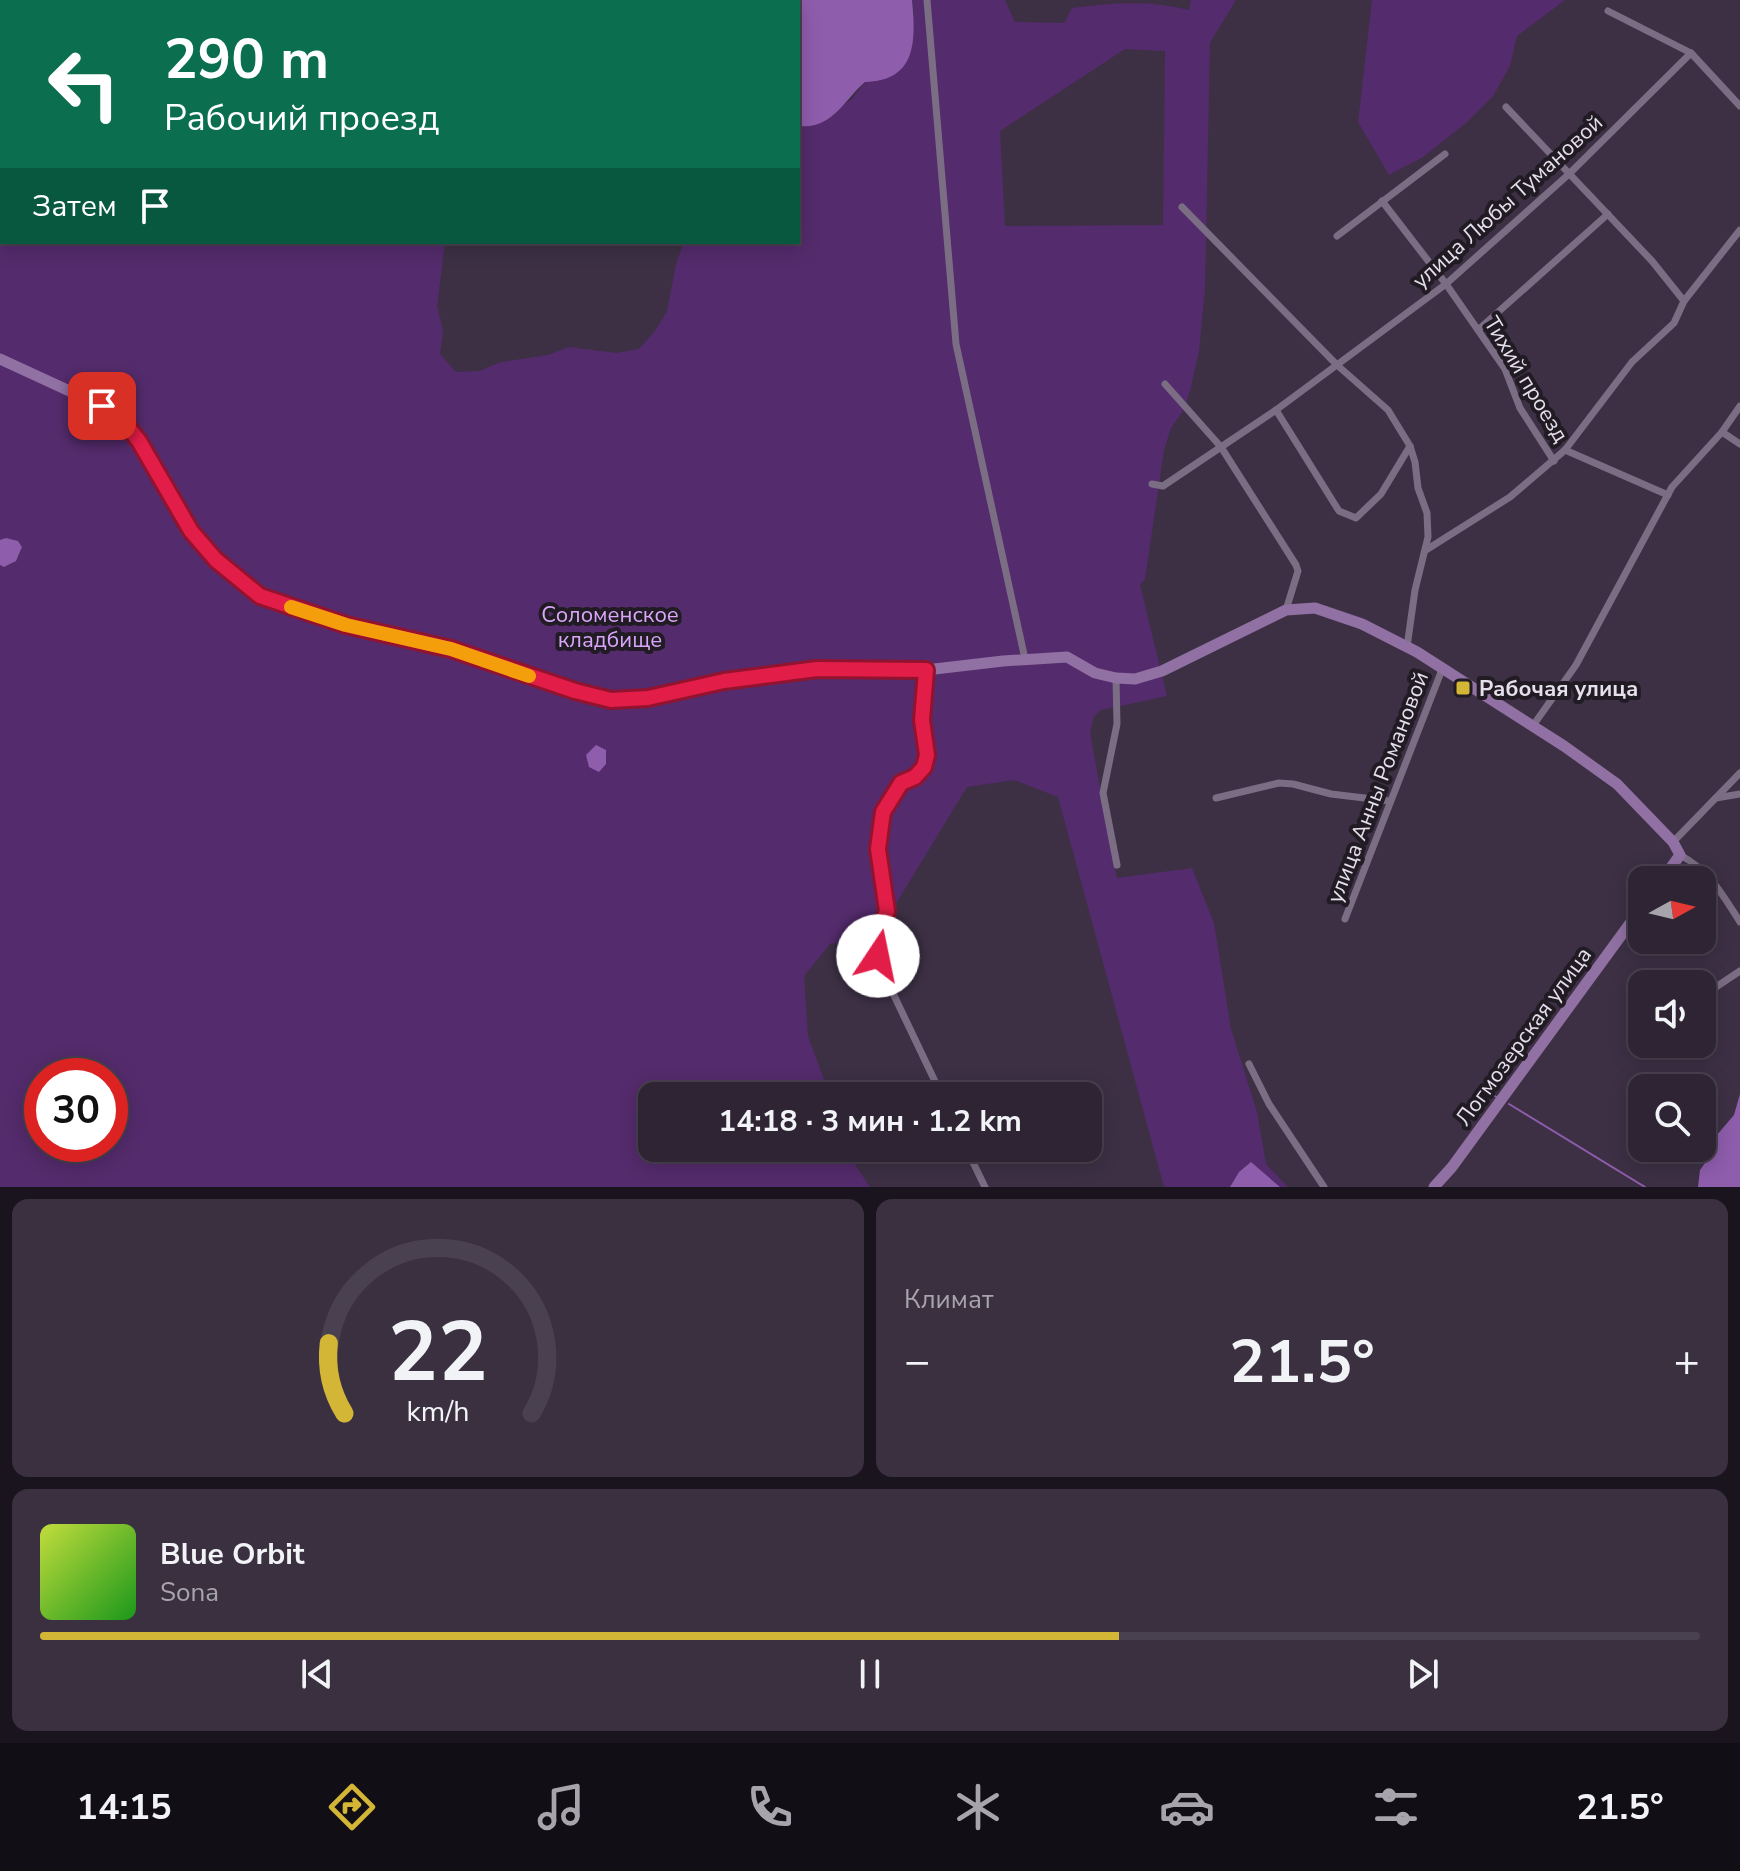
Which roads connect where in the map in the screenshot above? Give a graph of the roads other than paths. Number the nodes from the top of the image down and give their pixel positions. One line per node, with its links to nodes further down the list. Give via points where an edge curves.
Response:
1 (927, 0): 32 (street, via 956,344)
2 (1608, 11): 3 (street)
3 (1691, 53): 4 (street); 7 (street, улица Любы Тумановой)
4 (1740, 106)
5 (1506, 107): 7 (street)
6 (1445, 154): 8 (street)
7 (1569, 174): 10 (street); 13 (street, улица Любы Тумановой)
8 (1382, 201): 12 (street); 13 (street, Тихий проезд)
9 (1182, 207): 17 (street)
10 (1608, 214): 14 (street); 15 (street)
11 (1740, 230): 14 (street)
12 (1337, 236)
13 (1446, 284): 15 (street, Тихий проезд); 17 (street, улица Любы Тумановой)
14 (1684, 301): 25 (street, via 1674,323 1632,362)
15 (1478, 330): 26 (street, Тихий проезд)
16 (0, 359): 34 (street, via 102,406 124,422 191,531 260,596 346,625 451,649 611,700 804,670)
17 (1337, 365): 20 (street, улица Любы Тумановой); 23 (street, via 1388,410)
18 (1165, 384): 24 (street)
19 (1740, 406): 21 (street)
20 (1276, 410): 23 (street, via 1339,511 1356,518 1381,494); 24 (street, улица Любы Тумановой)
21 (1722, 432): 22 (street); 28 (street)
22 (1740, 444)
23 (1410, 446): 29 (street, via 1427,513)
24 (1221, 447): 27 (street, улица Любы Тумановой, via 1163,486); 30 (street, via 1296,565)
25 (1565, 450): 26 (street); 28 (street)
26 (1554, 461): 29 (street, via 1510,497)
27 (1152, 484)
28 (1668, 495): 36 (street, via 1576,665)
29 (1426, 550): 31 (street)
30 (1286, 610): 31 (street, via 1332,613); 35 (street, via 1162,671)
31 (1407, 647): 33 (street)
32 (1025, 659): 34 (street); 35 (street, via 1067,657)
33 (1443, 667): 36 (street); 41 (street, улица Анны Романовой)
34 (926, 670): 52 (street, via 924,767 901,783 883,812 878,849 887,911 876,948)
35 (1116, 678): 44 (street, via 1117,724 1103,793)
36 (1532, 727): 42 (street, via 1617,784)
37 (1740, 773): 40 (street)
38 (1740, 794): 40 (street)
39 (1216, 798): 41 (street, via 1279,783)
40 (1714, 799): 42 (street)
41 (1390, 801): 46 (street, улица Анны Романовой)
42 (1673, 842): 43 (street)
43 (1680, 855): 45 (street); 47 (street, via 1711,877)
44 (1117, 865)
45 (1672, 866)
46 (1345, 919)
47 (1740, 922)
48 (1628, 926): 56 (street, Логмозерская улица)
49 (1740, 971): 50 (street)
50 (1716, 987)
51 (1249, 1064): 55 (street)
52 (935, 1082)
53 (973, 1162): 54 (street)
54 (985, 1187)
55 (1324, 1187)
56 (1434, 1187)

